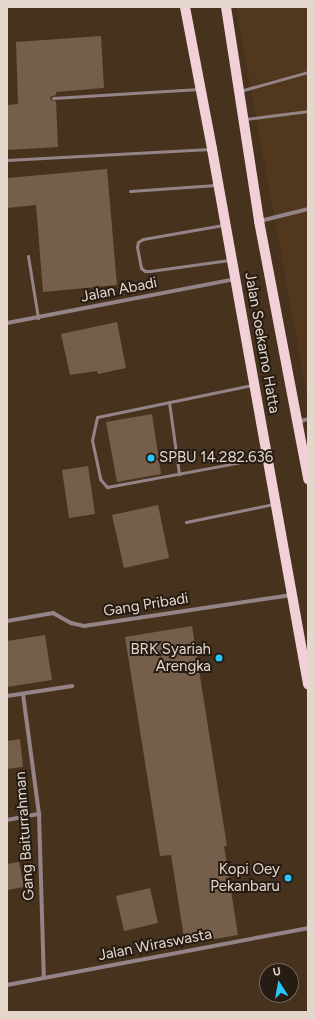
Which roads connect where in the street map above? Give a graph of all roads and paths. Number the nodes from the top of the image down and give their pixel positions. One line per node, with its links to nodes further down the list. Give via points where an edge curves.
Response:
1 (185, 7): 4 (main road, Jalan Soekarno Hatta)
2 (226, 7): 5 (main road, Jalan Soekarno Hatta)
3 (308, 72): 5 (lane)
4 (201, 89): 6 (lane); 9 (main road, Jalan Soekarno Hatta)
5 (239, 92): 8 (main road, Jalan Soekarno Hatta)
6 (53, 98)
7 (308, 111): 8 (lane)
8 (245, 119): 14 (main road, Jalan Soekarno Hatta)
9 (212, 149): 10 (lane); 11 (main road, Jalan Soekarno Hatta)
10 (7, 160)
11 (218, 185): 12 (lane); 15 (main road, Jalan Soekarno Hatta)
12 (130, 192)
13 (308, 209): 14 (street)
14 (259, 221): 24 (main road, Jalan Soekarno Hatta)
15 (225, 225): 17 (main road, Jalan Soekarno Hatta); 17 (lane, via 143,239 138,242 137,247 140,268 145,272)
16 (28, 256): 19 (lane)
17 (231, 259): 18 (main road, Jalan Soekarno Hatta)
18 (235, 279): 19 (street, Jalan Abadi); 21 (main road, Jalan Soekarno Hatta)
19 (38, 318): 20 (street, Jalan Abadi)
20 (7, 323)
21 (253, 385): 22 (lane); 25 (main road, Jalan Soekarno Hatta)
22 (169, 402): 26 (lane); 26 (lane, via 97,417 92,440 100,479 107,487)
23 (308, 419): 24 (street)
24 (297, 422): 27 (main road, Jalan Soekarno Hatta)
25 (267, 455): 26 (lane); 28 (main road, Jalan Soekarno Hatta)
26 (178, 474)
27 (308, 480)
28 (276, 504): 29 (lane); 30 (main road, Jalan Soekarno Hatta)
29 (186, 522)
30 (293, 595): 31 (street, Gang Pribadi, via 84,626 70,623 53,613); 32 (main road, Jalan Soekarno Hatta)
31 (7, 621)
32 (308, 683)
33 (72, 686): 34 (street)
34 (23, 694): 35 (street); 36 (street, Gang Baiturrahman)
35 (7, 696)
36 (39, 814): 37 (street); 39 (street, Gang Baiturrahman)
37 (7, 820)
38 (308, 928): 39 (street, Jalan Wiraswasta)
39 (44, 978): 40 (street, Jalan Wiraswasta)
40 (7, 985)

